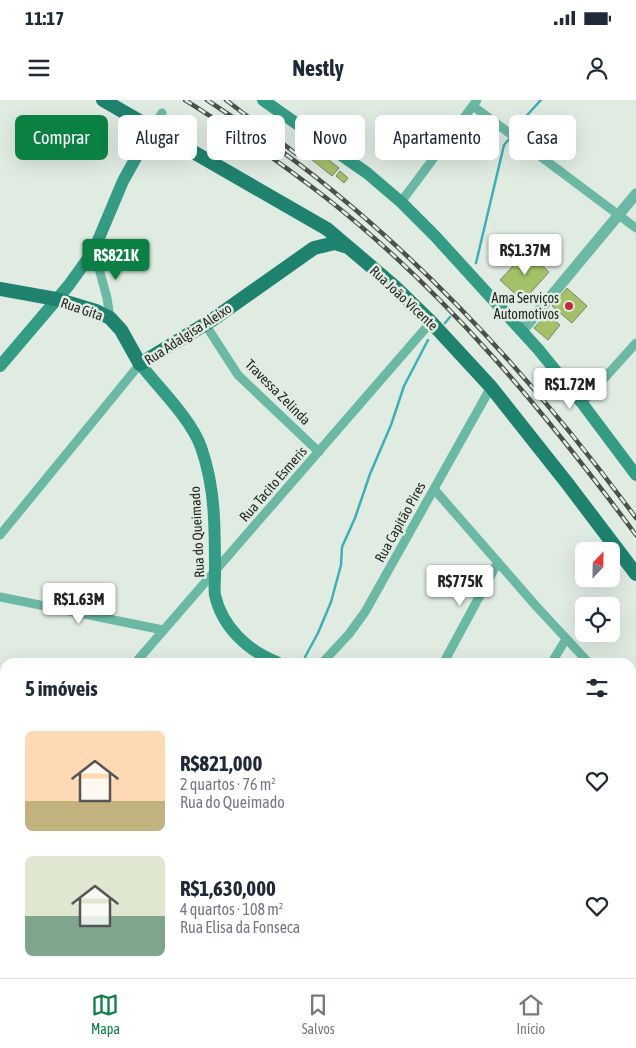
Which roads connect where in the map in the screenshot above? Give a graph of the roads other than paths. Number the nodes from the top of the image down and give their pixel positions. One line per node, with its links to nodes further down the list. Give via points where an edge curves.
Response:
1 (103, 100): 5 (main road, Rua João Vicente)
2 (263, 100): 10 (main road, via 367,173)
3 (475, 103): 10 (street); 11 (street, via 503,128)
4 (162, 112): 6 (street)
5 (128, 115)
6 (160, 115)
7 (197, 155): 12 (main road, Rua João Vicente)
8 (135, 160): 16 (main road)
9 (636, 194): 11 (street)
10 (401, 202): 22 (main road)
11 (619, 214): 13 (street); 22 (street)
12 (316, 222): 14 (main road, Rua João Vicente); 15 (main road, via 319,235)
13 (636, 228)
14 (348, 247): 15 (main road, Rua Adalgisa Aleixo, via 334,243); 20 (main road, Rua João Vicente)
15 (314, 248): 21 (main road, Rua Adalgisa Aleixo)
16 (94, 250): 18 (main road); 19 (street, via 108,298)
17 (0, 289): 18 (main road, Rua Gita)
18 (56, 299): 19 (main road, Rua Gita); 25 (main road)
19 (110, 318): 24 (main road, Rua Gita, via 121,330)
20 (431, 322): 26 (main road, Rua João Vicente); 28 (street, Rua Tacito Esmeris)
21 (205, 324): 24 (main road, Rua Adalgisa Aleixo); 28 (street, Travessa Zelinda, via 238,374)
22 (522, 331): 27 (main road)
23 (636, 343): 27 (street)
24 (140, 364): 31 (street, Rua Adalgisa Aleixo); 33 (main road, Rua do Queimado, via 191,427 201,446 210,482)
25 (0, 366)
26 (491, 387): 30 (street, Rua Capitão Pires); 34 (main road, Rua João Vicente)
27 (582, 403): 29 (main road)
28 (319, 452): 33 (street, Rua Tacito Esmeris)
29 (636, 475)
30 (434, 489): 32 (street); 40 (street, Rua Capitão Pires, via 365,612)
31 (0, 535)
32 (498, 562): 37 (street); 41 (street)
33 (215, 572): 36 (street, Rua Tacito Esmeris); 39 (main road, Rua do Queimado, via 215,594 220,610 233,632)
34 (636, 574)
35 (0, 596): 36 (street)
36 (163, 630): 38 (street, Rua Tacito Esmeris)
37 (566, 639): 42 (street); 43 (street)
38 (139, 658)
39 (265, 658)
40 (327, 658)
41 (446, 658)
42 (554, 658)
43 (584, 658)

